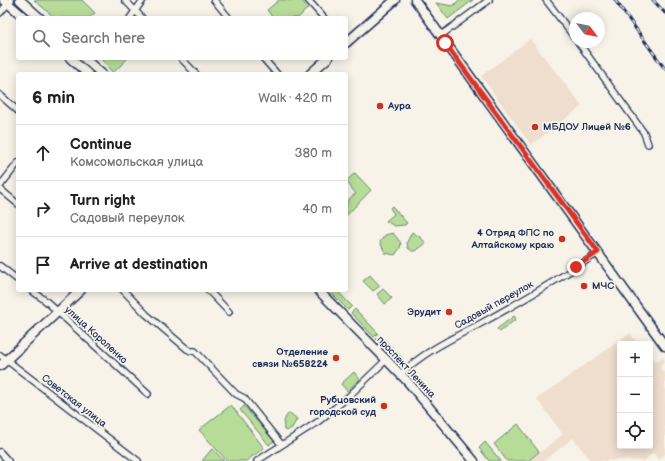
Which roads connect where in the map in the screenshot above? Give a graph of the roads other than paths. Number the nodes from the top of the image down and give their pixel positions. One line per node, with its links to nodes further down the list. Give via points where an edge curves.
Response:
1 (20, 0): 14 (main road)
2 (125, 0): 11 (street)
3 (143, 0): 11 (street)
4 (214, 0): 17 (street)
5 (308, 0): 18 (street)
6 (395, 0): 21 (main road)
7 (415, 0): 20 (main road)
8 (489, 0): 20 (street)
9 (546, 0): 19 (street)
10 (8, 1): 12 (street); 13 (main road)
11 (136, 11): 15 (street); 16 (street)
12 (0, 13)
13 (23, 16)
14 (38, 16)
15 (132, 16)
16 (140, 16)
17 (227, 16)
18 (322, 16)
19 (569, 30)
20 (440, 36): 40 (main road)
21 (348, 40)
22 (582, 48): 35 (street, via 644,133)
23 (72, 60): 28 (main road)
24 (86, 60): 29 (main road)
25 (183, 60): 30 (street)
26 (266, 60): 31 (street)
27 (326, 60): 32 (main road)
28 (85, 72)
29 (100, 72)
30 (194, 72)
31 (275, 72)
32 (312, 72)
33 (0, 95): 34 (street)
34 (16, 109)
35 (648, 144)
36 (16, 166): 37 (street)
37 (0, 186)
38 (0, 190): 39 (street)
39 (16, 202)
40 (598, 252): 50 (main road); 54 (street, Садовый переулок, via 542,288 416,361)
41 (0, 266): 42 (street)
42 (16, 278)
43 (33, 292): 49 (street, улица Короленко)
44 (78, 292): 49 (main road)
45 (125, 292): 56 (street, via 187,349 195,351 236,394 244,398)
46 (210, 292): 48 (street)
47 (320, 292): 52 (main road, проспект Ленина)
48 (229, 312)
49 (57, 313): 51 (main road); 55 (street, улица Короленко)
50 (665, 346)
51 (3, 357): 53 (main road); 59 (street, Советская улица)
52 (387, 359): 54 (main road, проспект Ленина); 56 (street, via 319,421)
53 (0, 366)
54 (400, 374): 61 (main road, проспект Ленина)
55 (148, 394)
56 (281, 444): 60 (street)
57 (0, 452): 58 (street)
58 (8, 461)
59 (138, 461)
60 (257, 461)
61 (474, 461)

